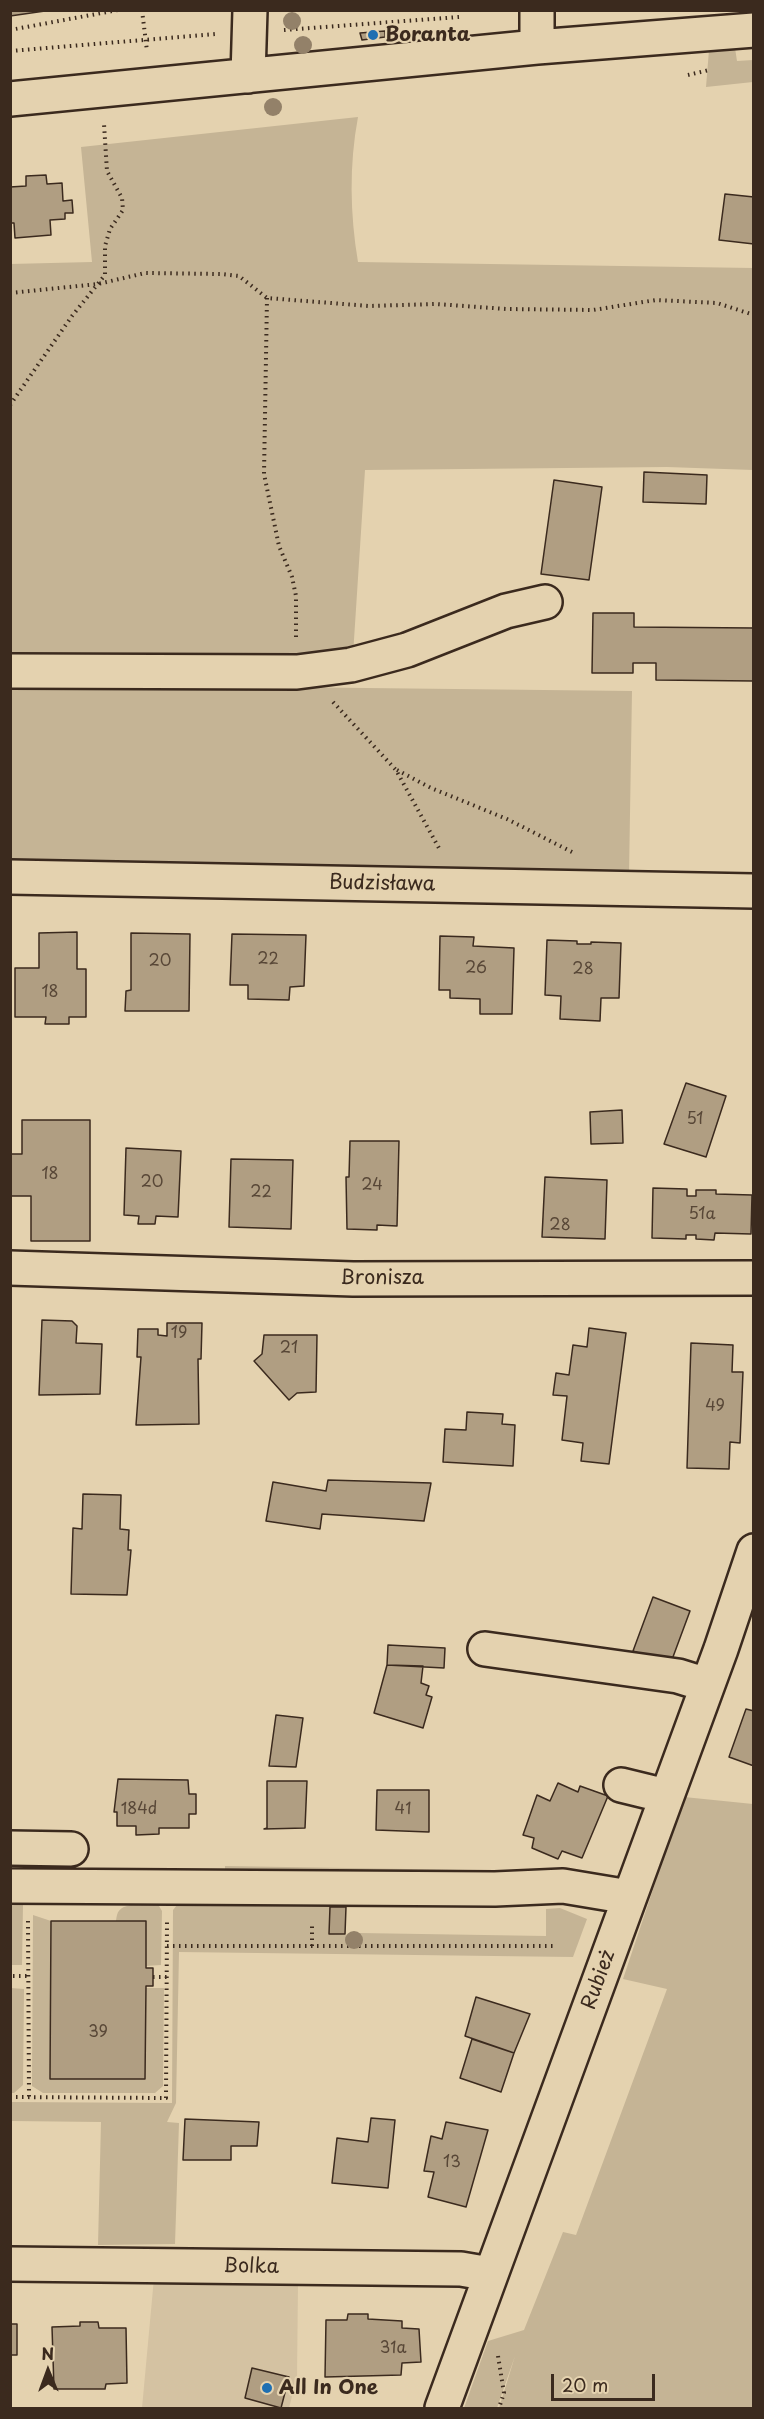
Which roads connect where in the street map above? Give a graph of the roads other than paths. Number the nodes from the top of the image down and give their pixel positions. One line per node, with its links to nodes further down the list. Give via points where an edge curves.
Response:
1 (250, 10): 5 (street)
2 (537, 10): 4 (street)
3 (753, 30): 4 (street)
4 (537, 46): 5 (street)
5 (248, 76): 6 (street)
6 (10, 99)
7 (545, 602): 8 (street, via 506,611 407,650 297,672)
8 (10, 671)
9 (10, 878): 10 (street, Budzisława)
10 (753, 891)
11 (10, 1268): 12 (street, Bronisza, via 353,1279)
12 (753, 1278)
13 (753, 1551): 15 (street, Rubież)
14 (485, 1649): 15 (street, via 678,1676)
15 (707, 1684): 17 (street, Rubież)
16 (621, 1785): 17 (street)
17 (666, 1796): 21 (street, Rubież)
18 (10, 1848): 19 (street)
19 (71, 1849)
20 (10, 1886): 21 (street, via 563,1886)
21 (629, 1897): 23 (street, Rubież)
22 (10, 2264): 23 (street, Bolka, via 461,2269)
23 (490, 2274): 24 (street, Rubież)
24 (442, 2409)

